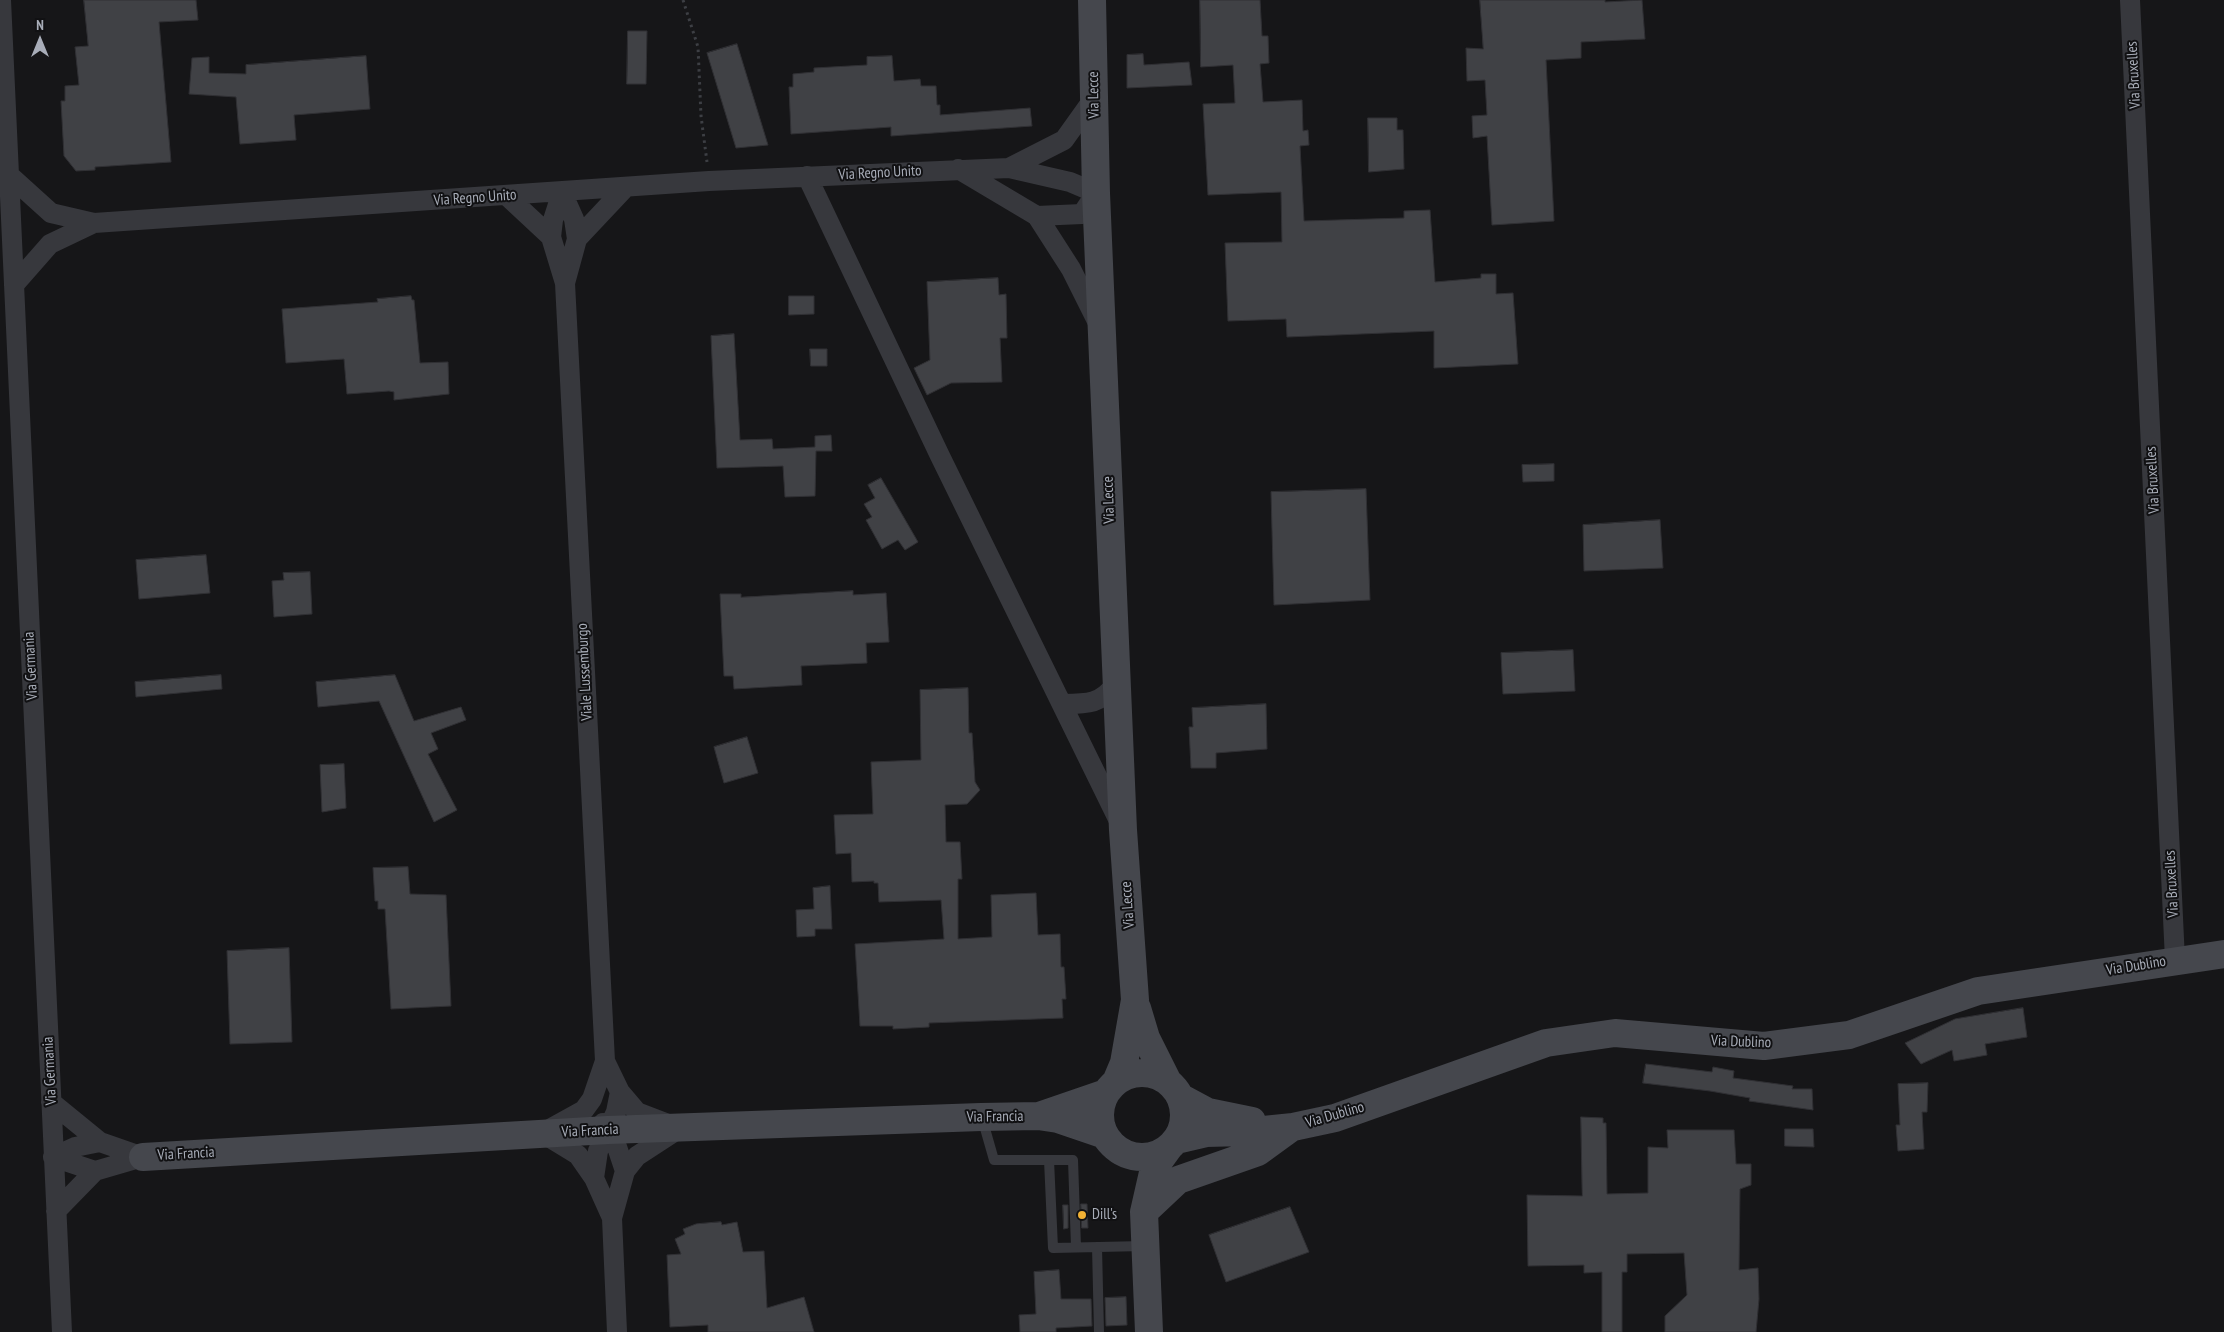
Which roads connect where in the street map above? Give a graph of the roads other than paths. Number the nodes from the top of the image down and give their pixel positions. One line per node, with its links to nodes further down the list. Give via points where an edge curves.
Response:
1 (1, 0): 7 (street, Via Germania)
2 (1092, 0): 4 (street, Via Lecce)
3 (2130, 0): 24 (street, Via Bruxelles)
4 (1094, 98): 5 (street, via 1064,140); 11 (street, Via Lecce)
5 (1009, 168): 6 (street, Via Regno Unito); 11 (street, via 1070,182)
6 (958, 169): 8 (street, Via Regno Unito); 13 (street)
7 (9, 175): 14 (street, Via Regno Unito, via 51,213); 18 (street, Via Germania)
8 (807, 176): 9 (street, Via Regno Unito); 21 (street)
9 (625, 188): 10 (street, Via Regno Unito); 16 (street)
10 (562, 192): 12 (street, Via Regno Unito); 15 (street); 16 (street, via 574,219)
11 (1096, 193): 13 (street, via 1082,214); 19 (street, Via Lecce)
12 (507, 196): 14 (street, Via Regno Unito); 15 (street)
13 (1037, 216): 19 (street, via 1071,269)
14 (94, 223): 18 (street, via 50,244)
15 (551, 237): 17 (street)
16 (578, 239): 17 (street)
17 (565, 283): 26 (street, Viale Lussemburgo)
18 (14, 285): 31 (street, Via Germania)
19 (1102, 333): 20 (street, Via Lecce)
20 (1117, 683): 21 (street, via 1106,696 1089,704); 22 (street, Via Lecce)
21 (1063, 704): 22 (street)
22 (1123, 830): 25 (street, Via Lecce)
23 (2224, 954): 24 (street, Via Dublino)
24 (2176, 960): 34 (street, Via Dublino, via 1978,991 1849,1035 1764,1046 1615,1033 1546,1044 1335,1118)
25 (1135, 1000): 27 (street, Via Lecce, via 1124,1063); 28 (street, Via Lecce, via 1146,1038)
26 (605, 1061): 29 (street); 30 (street)
27 (1111, 1087): 28 (street, via 1128,1075 1142,1073 1156,1075); 32 (street); 38 (street, via 1100,1114)
28 (1174, 1089): 34 (street, Via Dublino, via 1208,1112); 40 (street, via 1184,1119)
29 (620, 1092): 35 (street, via 638,1112); 36 (street)
30 (592, 1098): 36 (street, via 597,1116); 37 (street, via 584,1110)
31 (51, 1102): 39 (street); 41 (street, Via Germania)
32 (1038, 1116): 33 (street, Via Francia); 38 (street, via 1058,1119)
33 (981, 1117): 35 (street, Via Francia); 43 (lane, via 994,1160)
34 (1293, 1127): 40 (street, Via Dublino, via 1206,1133); 48 (street, Via Dublino, via 1258,1152 1178,1180)
35 (680, 1128): 36 (street, Via Francia); 45 (street, via 638,1156)
36 (608, 1130): 37 (street, Via Francia); 45 (street); 46 (street, via 598,1151)
37 (542, 1134): 42 (street, Via Francia); 46 (street, via 578,1155)
38 (1110, 1141): 40 (street, via 1128,1154 1143,1157 1157,1154); 48 (street, via 1127,1167)
39 (100, 1142): 41 (street, via 75,1147); 42 (street)
40 (1173, 1143): 48 (street, via 1154,1168)
41 (54, 1157): 44 (street); 47 (street, Via Germania)
42 (143, 1157): 44 (street)
43 (1049, 1160): 51 (lane, via 1073,1160); 51 (lane, via 1053,1248)
44 (95, 1172): 47 (street)
45 (625, 1172): 49 (street)
46 (594, 1178): 49 (street)
47 (56, 1211): 53 (street, Via Germania)
48 (1144, 1212): 50 (street)
49 (612, 1218): 54 (street)
50 (1146, 1246): 52 (lane); 56 (street)
51 (1076, 1247): 52 (lane)
52 (1097, 1247): 55 (lane)
53 (62, 1332)
54 (617, 1332)
55 (1099, 1332)
56 (1149, 1332)

